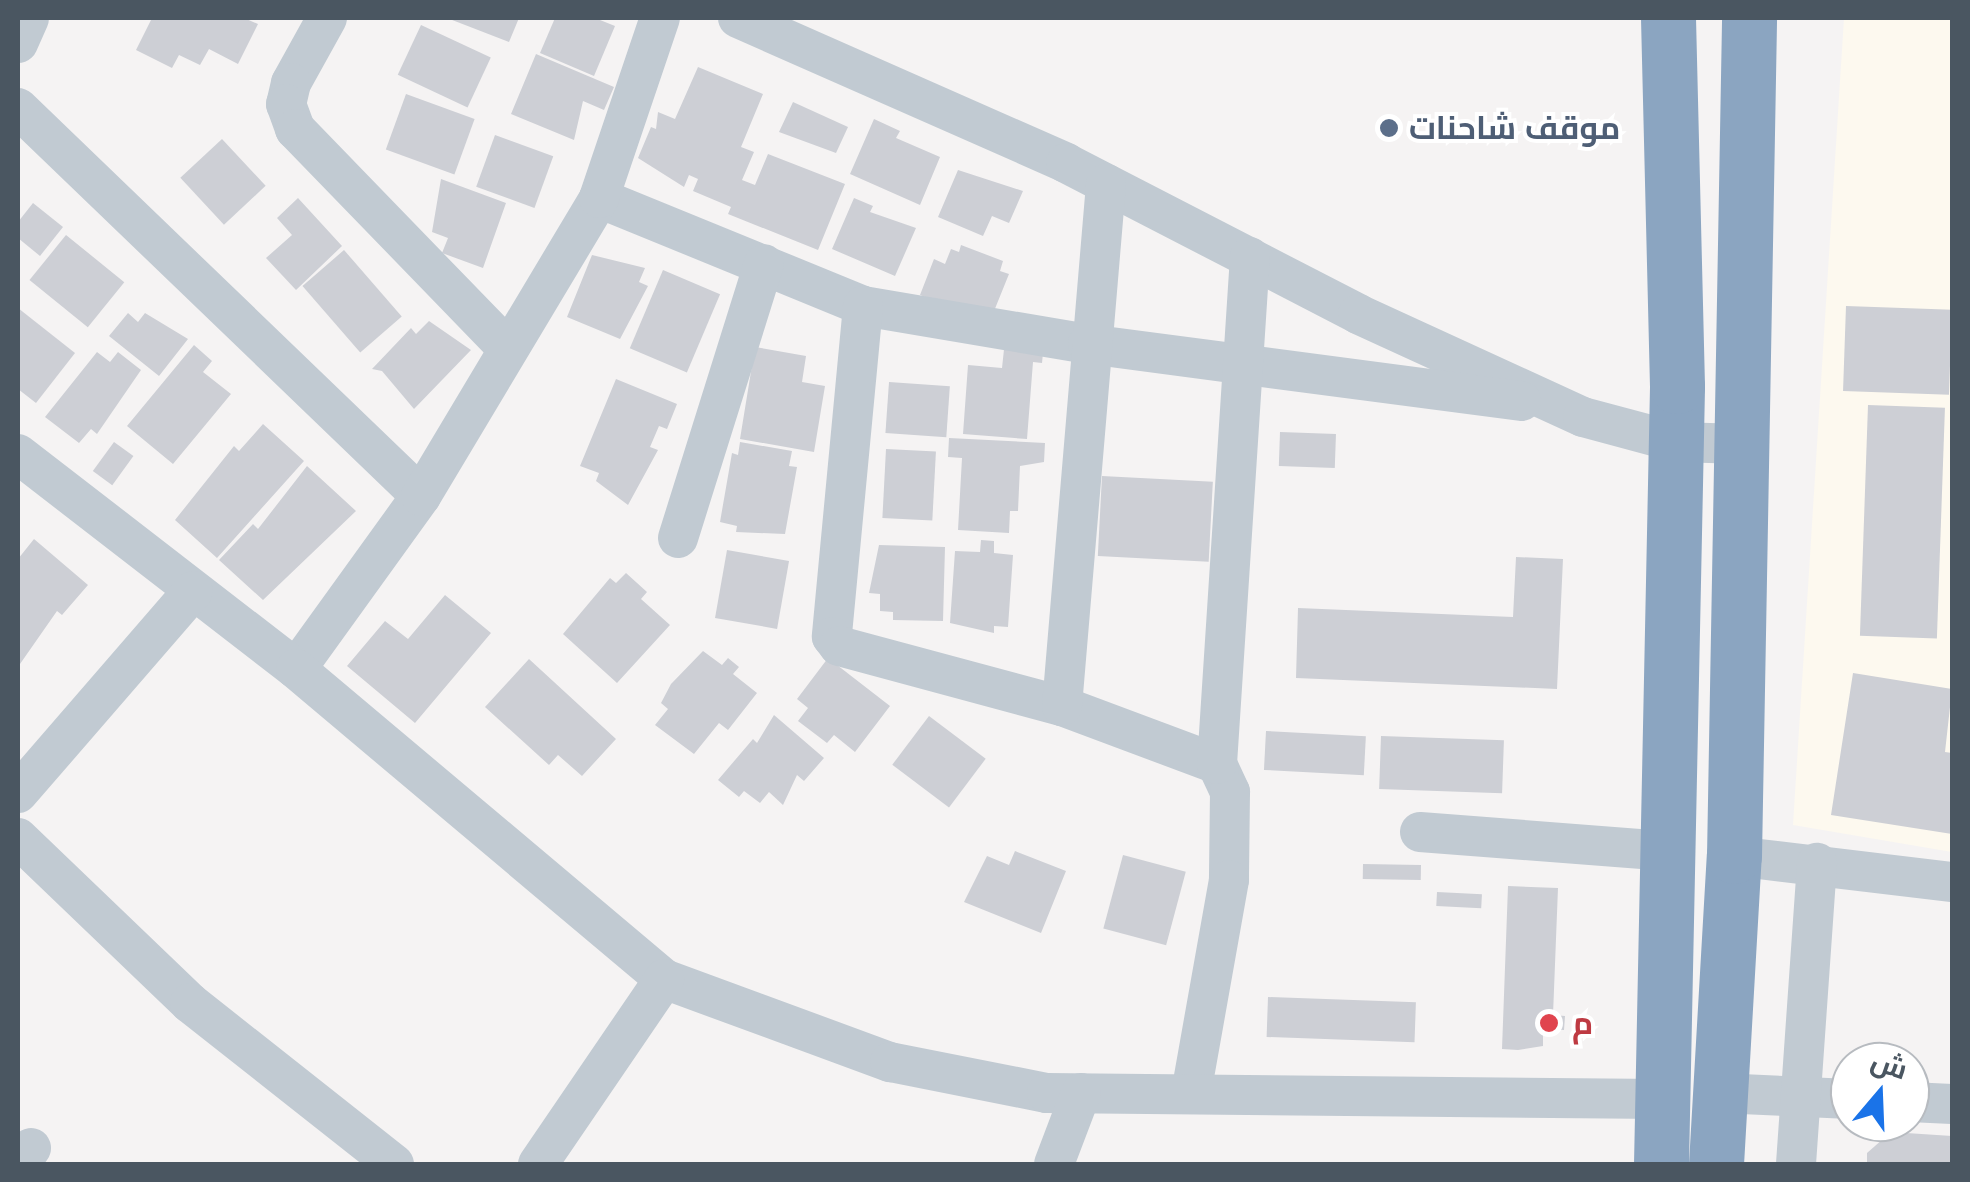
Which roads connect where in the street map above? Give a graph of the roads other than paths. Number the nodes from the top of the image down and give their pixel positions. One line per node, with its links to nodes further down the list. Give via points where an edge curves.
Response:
1 (28, 18): 7 (street)
2 (327, 18): 15 (street, via 291,83 286,104 295,129)
3 (660, 18): 10 (street)
4 (738, 18): 9 (street)
5 (1668, 18): 18 (highway)
6 (1749, 18): 19 (highway)
7 (18, 43)
8 (18, 108): 21 (street)
9 (1106, 184): 11 (street); 14 (street)
10 (598, 198): 12 (street); 15 (street)
11 (1250, 258): 16 (street); 17 (street)
12 (764, 264): 13 (street); 22 (street)
13 (863, 306): 14 (street); 25 (street, via 832,637 839,646)
14 (1088, 344): 16 (street); 25 (street)
15 (508, 349): 21 (street)
16 (1244, 364): 17 (street); 26 (street)
17 (1561, 407): 18 (street)
18 (1676, 442): 19 (street); 30 (highway)
19 (1743, 444): 31 (highway)
20 (18, 454): 23 (street)
21 (421, 496): 24 (street)
22 (678, 538)
23 (193, 591): 24 (street); 27 (street)
24 (296, 670): 34 (street)
25 (1062, 706): 26 (street)
26 (1218, 764): 36 (street, via 1230,792 1229,880)
27 (18, 793)
28 (1420, 832): 30 (street)
29 (18, 838): 41 (street, via 190,1003)
30 (1668, 851): 40 (highway)
31 (1734, 856): 32 (street); 37 (highway)
32 (1818, 863): 33 (street); 38 (street)
33 (1952, 882)
34 (664, 979): 35 (street, via 890,1062 962,1080); 42 (street)
35 (1081, 1093): 36 (street); 43 (street)
36 (1191, 1093): 40 (street)
37 (1719, 1093): 38 (street); 45 (highway)
38 (1800, 1096): 39 (street); 46 (street)
39 (1830, 1098)
40 (1662, 1099): 44 (highway)
41 (394, 1164)
42 (538, 1164)
43 (1054, 1164)
44 (1661, 1164)
45 (1716, 1164)
46 (1796, 1164)

